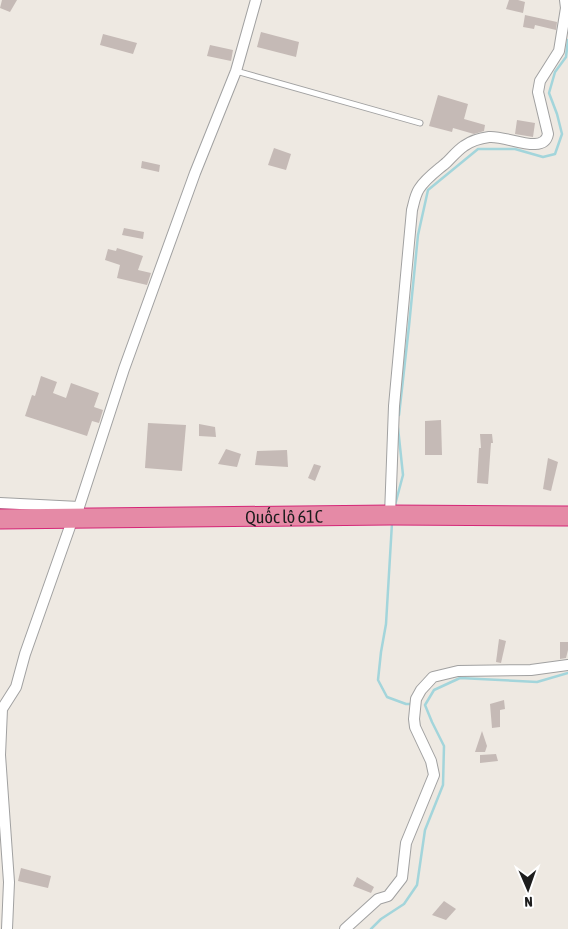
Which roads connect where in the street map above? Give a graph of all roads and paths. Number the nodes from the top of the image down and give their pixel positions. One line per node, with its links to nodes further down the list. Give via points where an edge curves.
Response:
1 (256, 0): 3 (street)
2 (565, 0): 7 (street, via 559,51 540,82 538,92 548,134 544,143 530,144 495,136 474,141 464,146 425,182 415,196 394,406)
3 (236, 71): 4 (lane); 6 (street, via 195,173)
4 (420, 123)
5 (0, 503): 6 (street)
6 (76, 512): 7 (highway, Quốc lộ 61C); 9 (highway, Quốc lộ 61C); 11 (street, via 16,687 2,709 0,755)
7 (390, 515): 8 (highway, Quốc lộ 61C)
8 (568, 516)
9 (0, 519)
10 (568, 665): 13 (street, via 532,670 458,671 433,677 421,690 416,699 415,727 434,774 406,843 402,878 388,896 378,900)
11 (5, 881): 12 (street)
12 (7, 929)
13 (345, 929)

